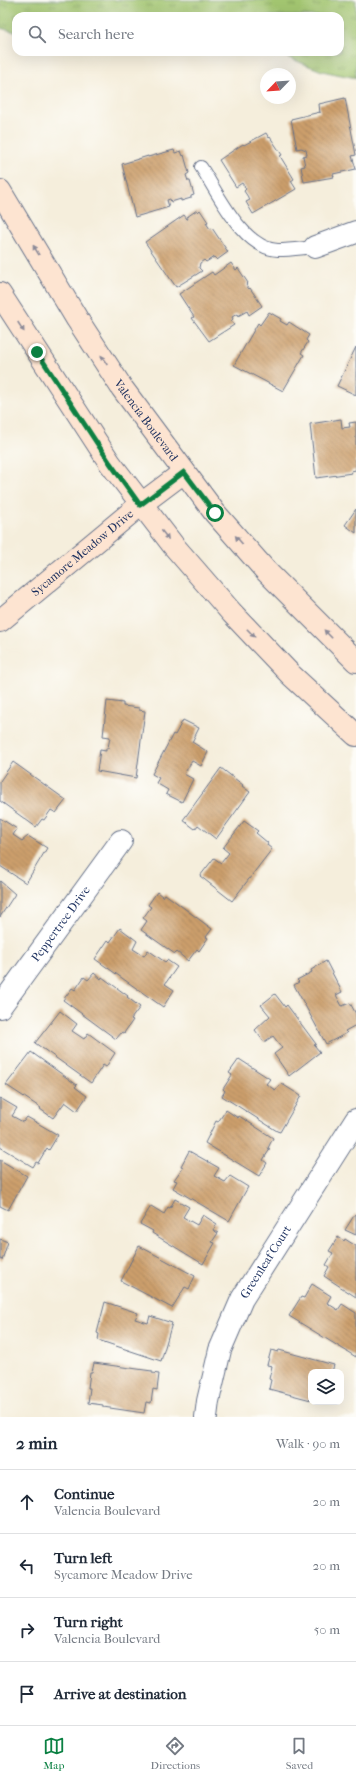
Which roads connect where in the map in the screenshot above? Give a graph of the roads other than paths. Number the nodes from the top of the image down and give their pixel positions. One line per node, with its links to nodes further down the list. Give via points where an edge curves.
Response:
1 (201, 167): 4 (lane, via 236,223 254,242 277,250)
2 (0, 191): 6 (street, Valencia Boulevard, one-way to 2, via 122,388)
3 (356, 232): 4 (street)
4 (315, 247)
5 (0, 294): 7 (street, one-way to 7)
6 (184, 472): 7 (street, Sycamore Meadow Drive); 9 (street, Valencia Boulevard, one-way to 6, via 266,571 215,513)
7 (140, 505): 8 (street, Sycamore Meadow Drive); 10 (street, one-way to 10, via 232,613 291,675)
8 (0, 621)
9 (356, 661)
10 (356, 735)
11 (121, 841): 12 (street, Peppertree Drive)
12 (0, 1007)
13 (356, 1120): 14 (street, Greenleaf Court, via 242,1299 220,1350)
14 (206, 1417)

